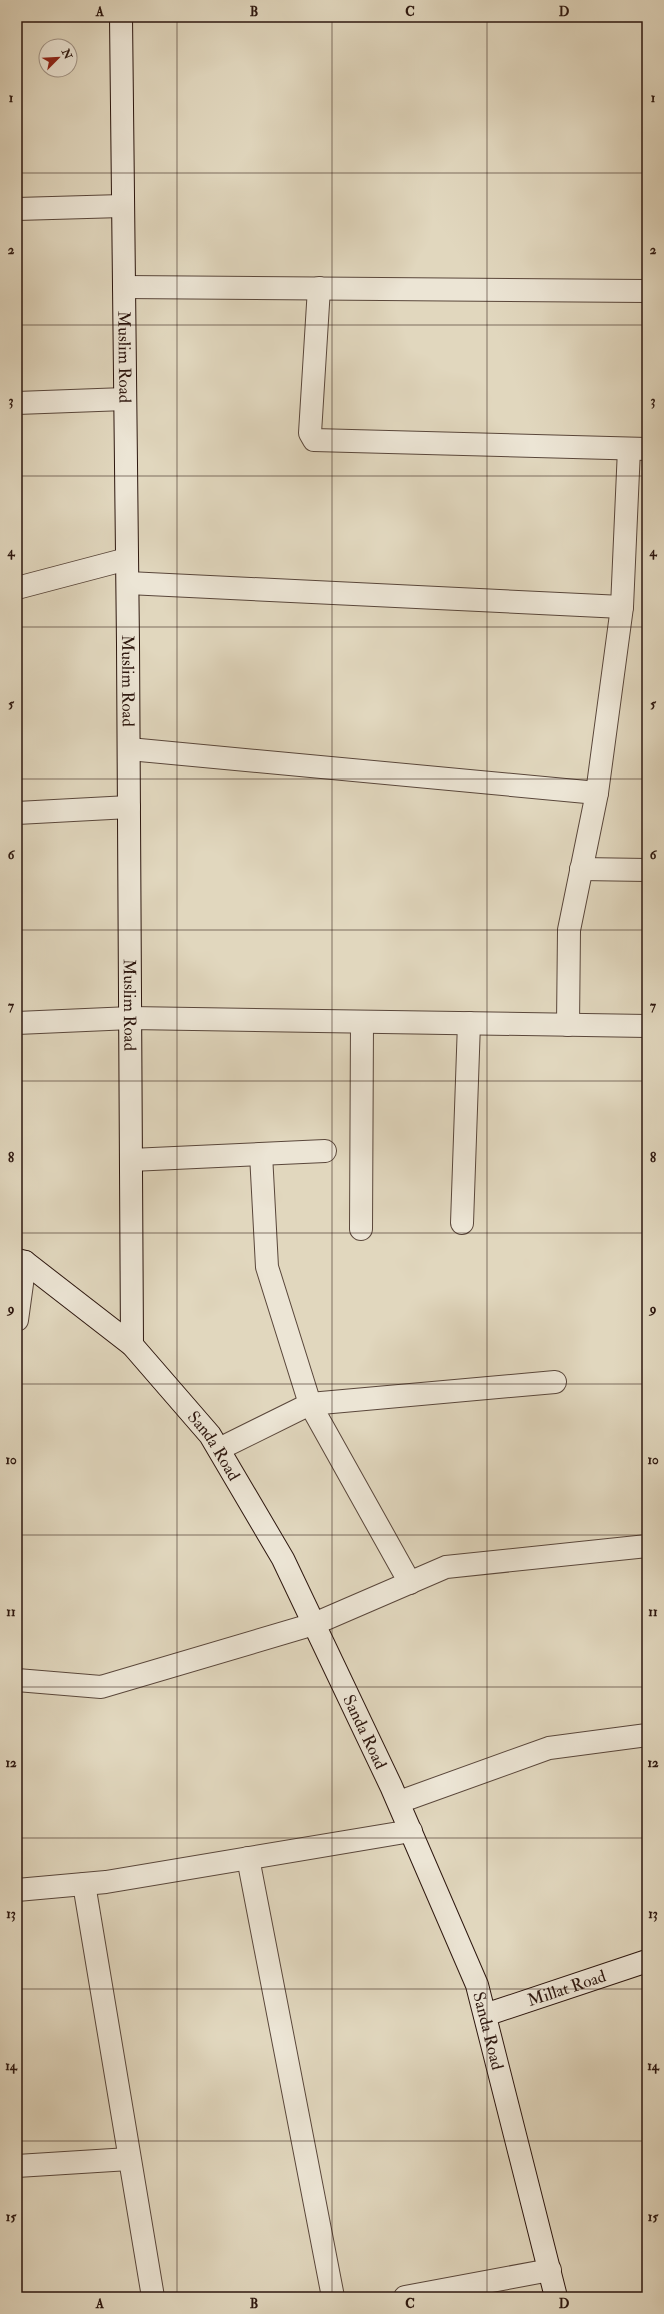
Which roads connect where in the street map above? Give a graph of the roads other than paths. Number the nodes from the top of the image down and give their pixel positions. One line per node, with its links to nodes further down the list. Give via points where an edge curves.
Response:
1 (121, 17): 2 (street, Muslim Road)
2 (122, 206): 3 (street); 4 (street, Muslim Road)
3 (17, 209)
4 (124, 287): 5 (street); 7 (street, Muslim Road)
5 (319, 288): 6 (street); 9 (street, via 310,434 314,440)
6 (647, 291)
7 (125, 399): 8 (street); 10 (street, Muslim Road)
8 (17, 403)
9 (638, 449): 13 (street)
10 (127, 559): 11 (street, Muslim Road); 12 (street)
11 (128, 583): 13 (street); 14 (street, Muslim Road)
12 (17, 588)
13 (622, 607): 15 (street)
14 (129, 749): 15 (street); 16 (street, Muslim Road)
15 (597, 793): 18 (street)
16 (129, 807): 17 (street); 20 (street, Muslim Road)
17 (17, 813)
18 (581, 869): 19 (street); 24 (street, via 568,930)
19 (647, 870)
20 (130, 1018): 21 (street); 22 (street); 28 (street, Muslim Road)
21 (362, 1022): 23 (street); 30 (street)
22 (17, 1023)
23 (469, 1023): 24 (street); 29 (street)
24 (568, 1025): 25 (street)
25 (647, 1026)
26 (324, 1151): 27 (street)
27 (260, 1154): 28 (street); 35 (street, via 267,1267)
28 (131, 1160): 33 (street, Muslim Road)
29 (462, 1223)
30 (361, 1230)
31 (21, 1261): 32 (street); 33 (street, Sanda Road)
32 (17, 1320)
33 (132, 1345): 36 (street, Sanda Road, via 210,1435)
34 (555, 1382): 35 (street)
35 (310, 1404): 36 (street); 38 (street)
36 (219, 1449): 39 (street, Sanda Road, via 283,1559)
37 (647, 1546): 38 (street, via 446,1567)
38 (410, 1583): 39 (street)
39 (314, 1624): 40 (street, via 101,1687); 42 (street, Sanda Road)
40 (17, 1680)
41 (647, 1735): 42 (street, via 549,1748)
42 (398, 1802): 43 (street, Sanda Road)
43 (411, 1831): 44 (street); 48 (street, Sanda Road, via 477,1985)
44 (248, 1858): 45 (street); 53 (street)
45 (84, 1884): 46 (street); 49 (street)
46 (17, 1890)
47 (647, 1961): 48 (street, Millat Road)
48 (485, 2015): 51 (street, Sanda Road)
49 (130, 2158): 50 (street); 52 (street)
50 (17, 2166)
51 (550, 2270): 54 (street); 55 (street, Sanda Road)
52 (152, 2297)
53 (333, 2297)
54 (405, 2297)
55 (556, 2297)

